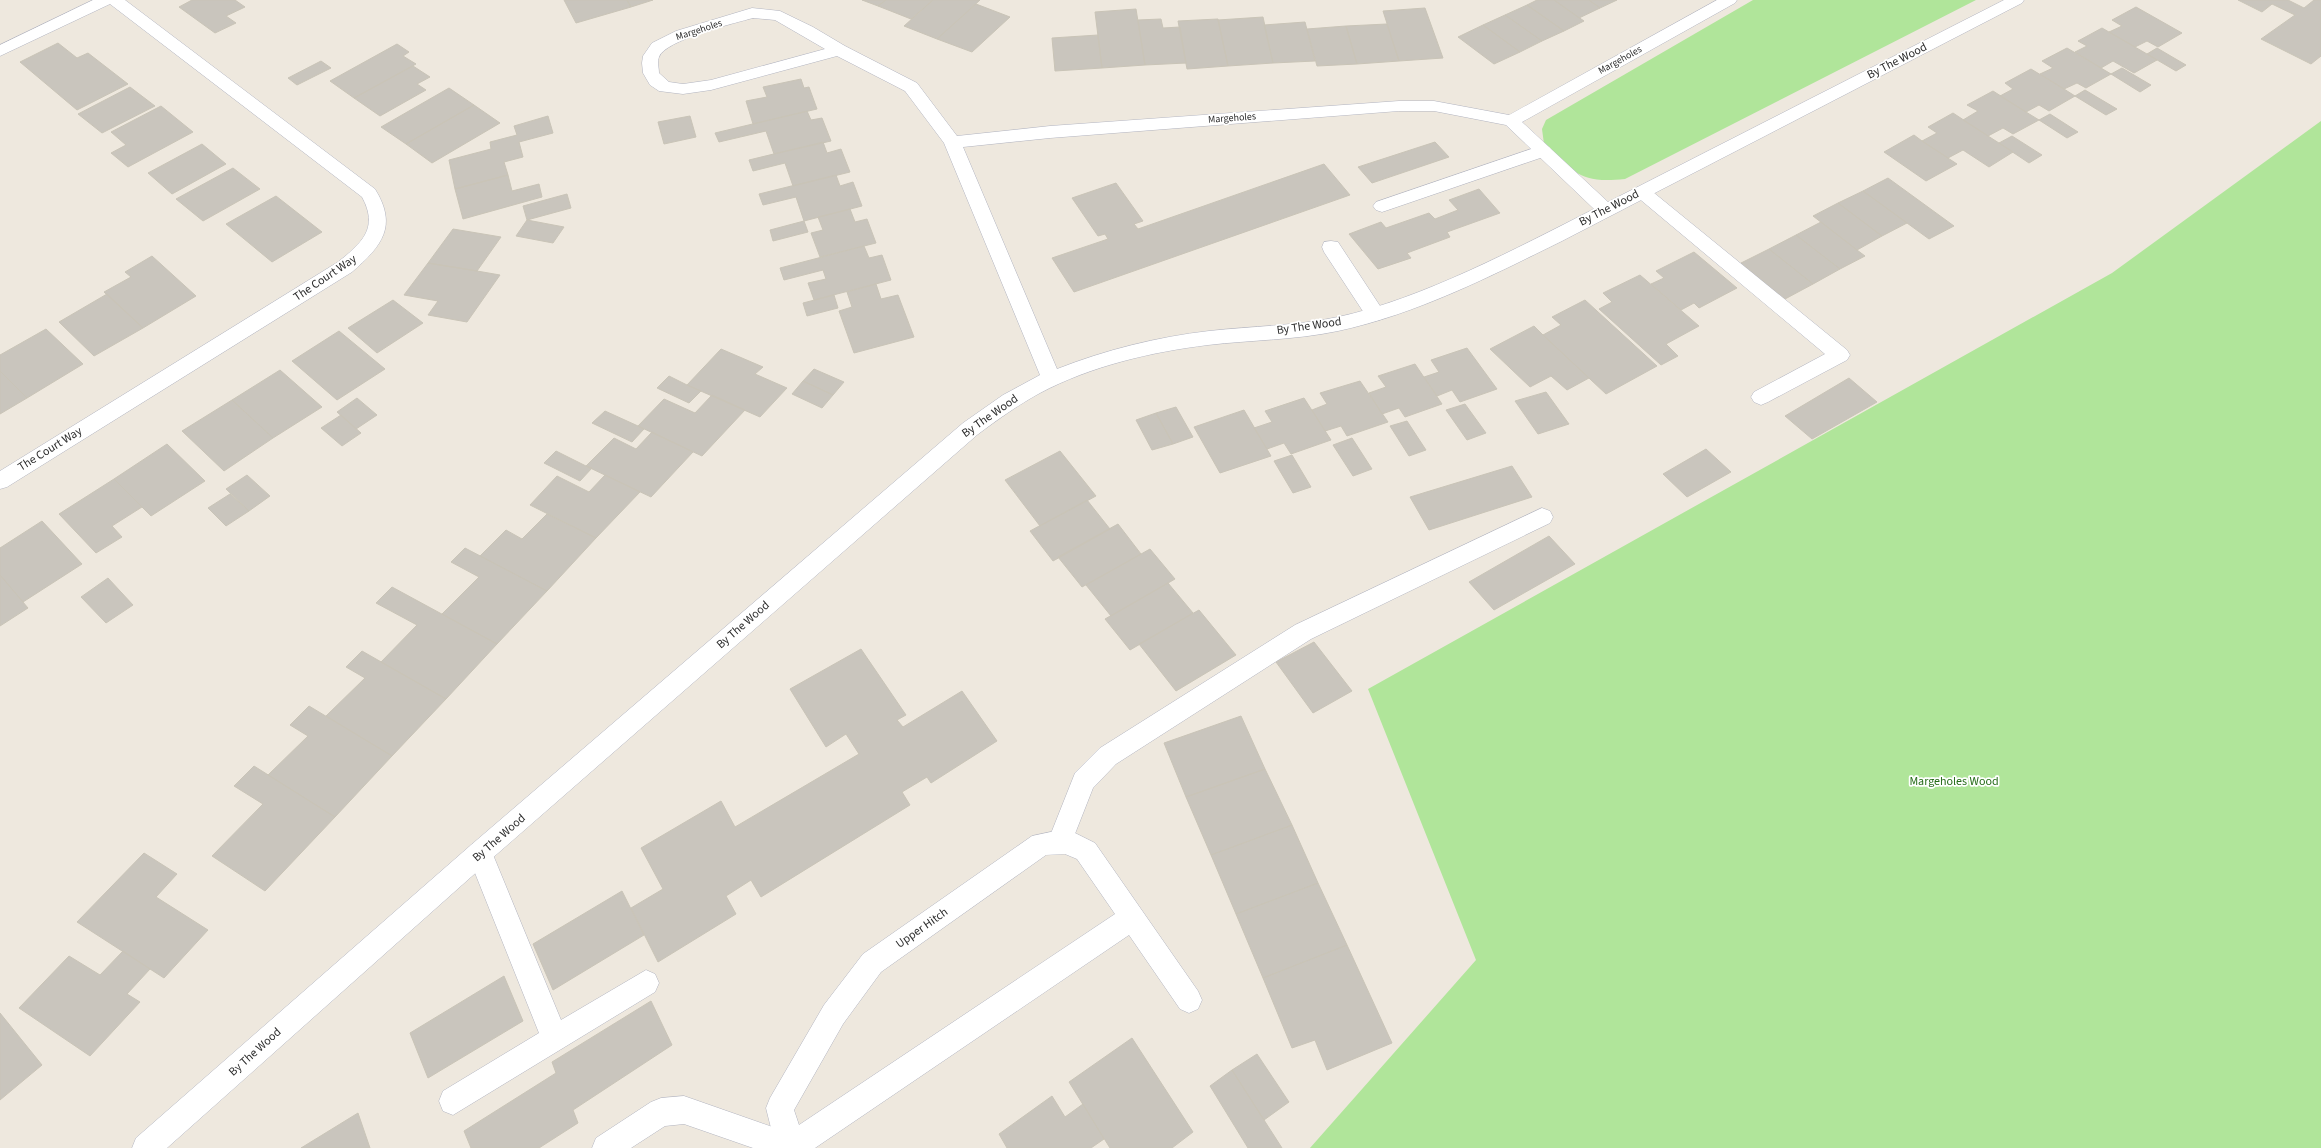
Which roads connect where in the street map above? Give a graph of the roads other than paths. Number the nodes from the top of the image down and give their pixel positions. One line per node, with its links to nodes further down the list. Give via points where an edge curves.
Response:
1 (106, 0): 6 (street)
2 (115, 0): 17 (street, The Court Way, via 369,193 378,206 376,234 366,250 345,267)
3 (1729, 0): 7 (street, Margeholes)
4 (2016, 0): 10 (street, By The Wood)
5 (839, 50): 5 (street, Margeholes, via 780,16 752,13 668,40 658,47 652,56 651,74 665,87 683,89 711,85); 8 (street, Margeholes, via 911,87)
6 (0, 51)
7 (1511, 121): 8 (street, Margeholes, via 1434,106 1399,106 1050,132); 9 (street)
8 (952, 142): 15 (street, Margeholes)
9 (1543, 151): 11 (street); 12 (street)
10 (1642, 192): 12 (street, By The Wood); 16 (street, via 1840,355)
11 (1382, 206)
12 (1606, 210): 14 (street, By The Wood, via 1473,275)
13 (1330, 247): 14 (street)
14 (1375, 314): 15 (street, By The Wood, via 1332,324 1168,344 1123,354)
15 (1051, 379): 20 (street, By The Wood, via 1008,402 970,429)
16 (1761, 397)
17 (0, 481)
18 (1542, 517): 19 (street, via 1303,632 1108,756 1084,781)
19 (1060, 841): 21 (street, Upper Hitch, via 1075,842 1086,851); 26 (street, Upper Hitch, via 1041,844 872,963 854,982 836,1008 780,1108)
20 (480, 853): 24 (street); 27 (street, By The Wood)
21 (1132, 918): 23 (street, Upper Hitch); 26 (street)
22 (646, 983): 24 (street)
23 (1189, 1000)
24 (555, 1039): 25 (street)
25 (453, 1101)
26 (791, 1147): 28 (street, via 684,1110 661,1112)
27 (146, 1148)
28 (606, 1148)

